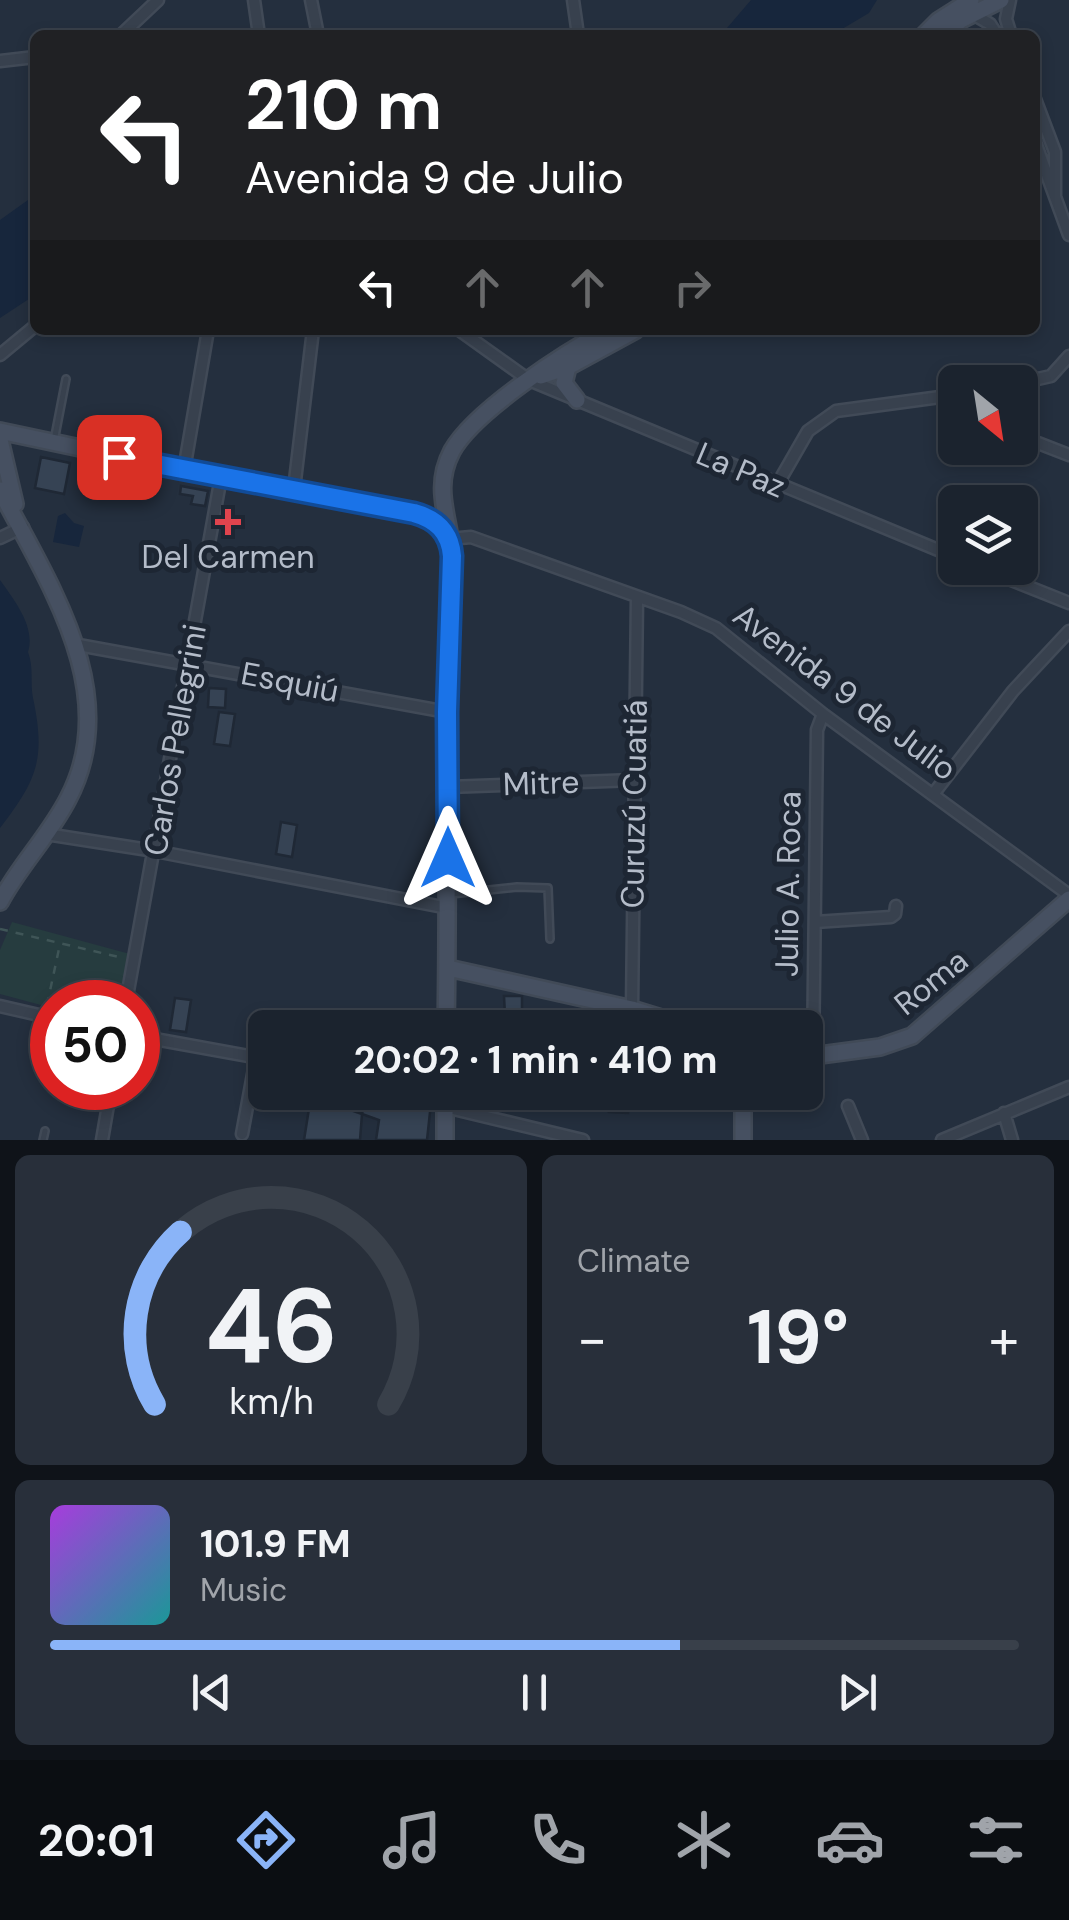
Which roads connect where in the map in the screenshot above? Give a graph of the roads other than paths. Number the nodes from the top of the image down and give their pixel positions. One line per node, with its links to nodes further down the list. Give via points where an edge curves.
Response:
1 (158, 0): 8 (street)
2 (254, 0): 9 (street)
3 (312, 0): 10 (street)
4 (573, 0): 11 (street)
5 (1000, 0): 7 (main road)
6 (1010, 0): 15 (street)
7 (971, 7): 12 (main road); 13 (main road); 14 (street)
8 (126, 30)
9 (258, 30)
10 (317, 30)
11 (577, 30)
12 (929, 30)
13 (947, 30)
14 (994, 30)
15 (1009, 30)
16 (30, 58): 17 (street)
17 (0, 61)
18 (1040, 112): 20 (street)
19 (1040, 149): 20 (street)
20 (1055, 152): 21 (street); 23 (street)
21 (1069, 154)
22 (1040, 158): 24 (street)
23 (1063, 167): 24 (street); 25 (street)
24 (1044, 171): 25 (street)
25 (1055, 195): 26 (street)
26 (1069, 235)
27 (30, 330): 33 (street)
28 (207, 335): 46 (street)
29 (311, 335): 49 (street)
30 (466, 335): 38 (street, La Paz)
31 (611, 335): 38 (main road, via 562,355)
32 (613, 335): 35 (main road)
33 (0, 355)
34 (1069, 356): 37 (street, via 1051,376)
35 (568, 366): 38 (main road); 39 (main road, via 564,383)
36 (66, 379): 44 (lane)
37 (1038, 379)
38 (529, 380): 39 (street, La Paz); 51 (main road, via 456,446)
39 (577, 400): 48 (street, La Paz)
40 (938, 400): 48 (street, via 836,411 808,431)
41 (0, 430): 44 (main road)
42 (0, 440): 53 (main road)
43 (1038, 443): 45 (street)
44 (54, 444): 46 (main road)
45 (1069, 455)
46 (184, 470): 47 (main road)
47 (220, 477): 49 (main road); 62 (street, Carlos Pellegrini)
48 (777, 485): 56 (street, La Paz)
49 (294, 489): 52 (main road)
50 (0, 490): 53 (main road)
51 (442, 493): 52 (main road, via 430,508); 55 (main road)
52 (414, 513): 55 (main road, via 438,523)
53 (22, 527): 54 (street); 61 (main road)
54 (1, 538)
55 (451, 546): 58 (street, Avenida 9 de Julio, via 472,537); 63 (main road)
56 (938, 550)
57 (1024, 585): 59 (street)
58 (636, 598): 64 (street, Avenida 9 de Julio, via 716,628); 65 (street, Curuzú Cuatiá)
59 (1069, 603)
60 (1069, 631): 67 (street)
61 (73, 644): 62 (street, Esquiú); 68 (main road, via 87,692 88,732 73,788)
62 (189, 663): 63 (street, Esquiú); 69 (street, Carlos Pellegrini)
63 (447, 712): 66 (main road)
64 (823, 714): 67 (street, Avenida 9 de Julio); 74 (street, Julio A. Roca, via 817,730)
65 (634, 780): 66 (street, Mitre); 79 (street, Curuzú Cuatiá)
66 (448, 787): 71 (main road)
67 (934, 793): 70 (street, Avenida 9 de Julio)
68 (46, 834): 69 (street); 72 (main road)
69 (156, 851): 71 (street); 77 (street, Carlos Pellegrini)
70 (1069, 897): 85 (main road, Roma, via 912,1036)
71 (448, 901): 75 (lane, via 548,888); 76 (main road)
72 (0, 902)
73 (896, 906): 74 (street, via 890,917)
74 (815, 922): 82 (street, Julio A. Roca)
75 (550, 939)
76 (448, 968): 79 (main road); 80 (main road)
77 (130, 980)
78 (0, 1006): 83 (street)
79 (637, 1007): 81 (main road)
80 (447, 1010)
81 (645, 1010)
82 (811, 1010)
83 (30, 1013)
84 (160, 1040): 86 (street)
85 (823, 1054)
86 (248, 1056)
87 (1064, 1089): 88 (street); 95 (street)
88 (1069, 1104)
89 (848, 1106): 103 (street)
90 (107, 1110): 99 (street)
91 (248, 1110): 97 (street)
92 (445, 1110): 100 (main road)
93 (480, 1110): 101 (street)
94 (743, 1110): 102 (main road)
95 (1004, 1113): 104 (street); 105 (street)
96 (45, 1131): 98 (lane)
97 (242, 1134)
98 (44, 1140)
99 (102, 1140)
100 (445, 1140)
101 (583, 1140)
102 (743, 1140)
103 (862, 1140)
104 (942, 1140)
105 (1012, 1140)

